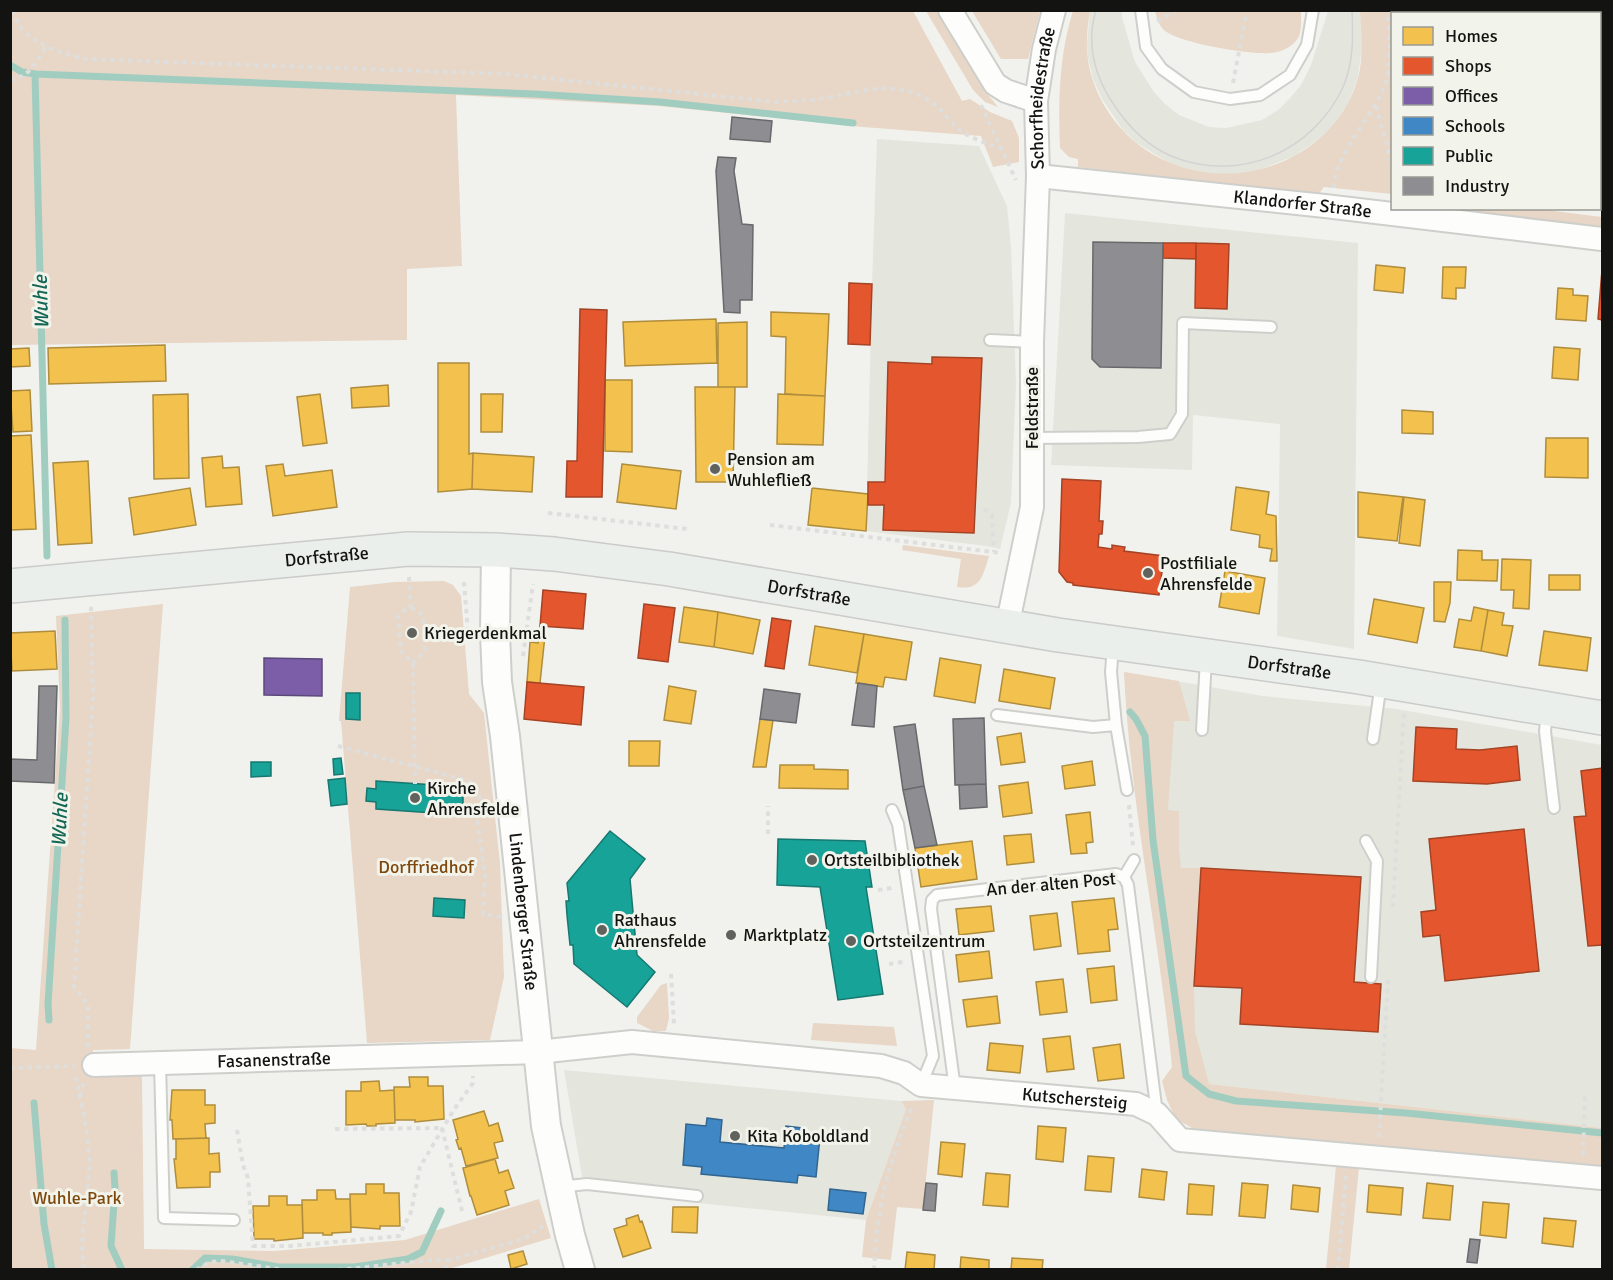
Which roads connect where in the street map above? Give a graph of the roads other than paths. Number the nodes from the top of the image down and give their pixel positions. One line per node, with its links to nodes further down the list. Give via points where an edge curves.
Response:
1 (950, 10): 5 (street, via 994,84)
2 (1054, 10): 5 (street, Schorfheidestraße)
3 (1142, 10): 4 (lane, via 1146,47 1162,69 1194,92 1230,99 1260,96 1290,75 1307,45)
4 (1313, 10)
5 (1036, 101): 6 (street, Schorfheidestraße)
6 (1031, 183): 7 (street, Klandorfer Straße, via 1335,207); 10 (street, Feldstraße)
7 (1602, 239)
8 (1271, 327): 11 (lane, via 1183,323 1182,414 1170,434)
9 (990, 340): 10 (lane)
10 (1032, 342): 11 (street, Feldstraße)
11 (1032, 438): 14 (street, Feldstraße, via 1032,507)
12 (496, 550): 13 (main road, Dorfstraße, via 408,549); 14 (main road, Dorfstraße, via 669,569); 31 (street, Lindenberger Straße, via 497,682)
13 (10, 586)
14 (1007, 627): 15 (main road, Dorfstraße)
15 (1114, 643): 16 (main road, Dorfstraße); 21 (lane, via 1111,672)
16 (1206, 657): 17 (main road, Dorfstraße); 22 (lane)
17 (1381, 680): 18 (main road, Dorfstraße); 23 (lane)
18 (1548, 709): 20 (main road, Dorfstraße); 25 (lane, via 1545,731)
19 (997, 715): 21 (lane, via 1093,727)
20 (1602, 718)
21 (1116, 725): 24 (lane)
22 (1202, 730)
23 (1373, 739)
24 (1127, 790)
25 (1554, 808)
26 (892, 810): 34 (lane, via 898,824 933,1056)
27 (1366, 841): 30 (lane, via 1377,861)
28 (1134, 860): 29 (lane)
29 (1124, 877): 35 (lane, An der alten Post, via 1116,874 937,895 932,900); 36 (lane, An der alten Post)
30 (1371, 976)
31 (538, 1052): 32 (street, Fasanenstraße); 34 (street, Kutschersteig, via 632,1042 881,1066 904,1073); 38 (street, Lindenberger Straße, via 546,1126)
32 (160, 1063): 33 (street, Fasanenstraße); 40 (lane, via 164,1218)
33 (91, 1066)
34 (921, 1085): 35 (street, Kutschersteig)
35 (956, 1089): 36 (street, Kutschersteig, via 1136,1104)
36 (1157, 1114): 37 (street, Kutschersteig, via 1180,1140)
37 (1602, 1178)
38 (559, 1187): 39 (lane, via 586,1184); 41 (street, Lindenberger Straße)
39 (697, 1196)
40 (234, 1220)
41 (580, 1269)

